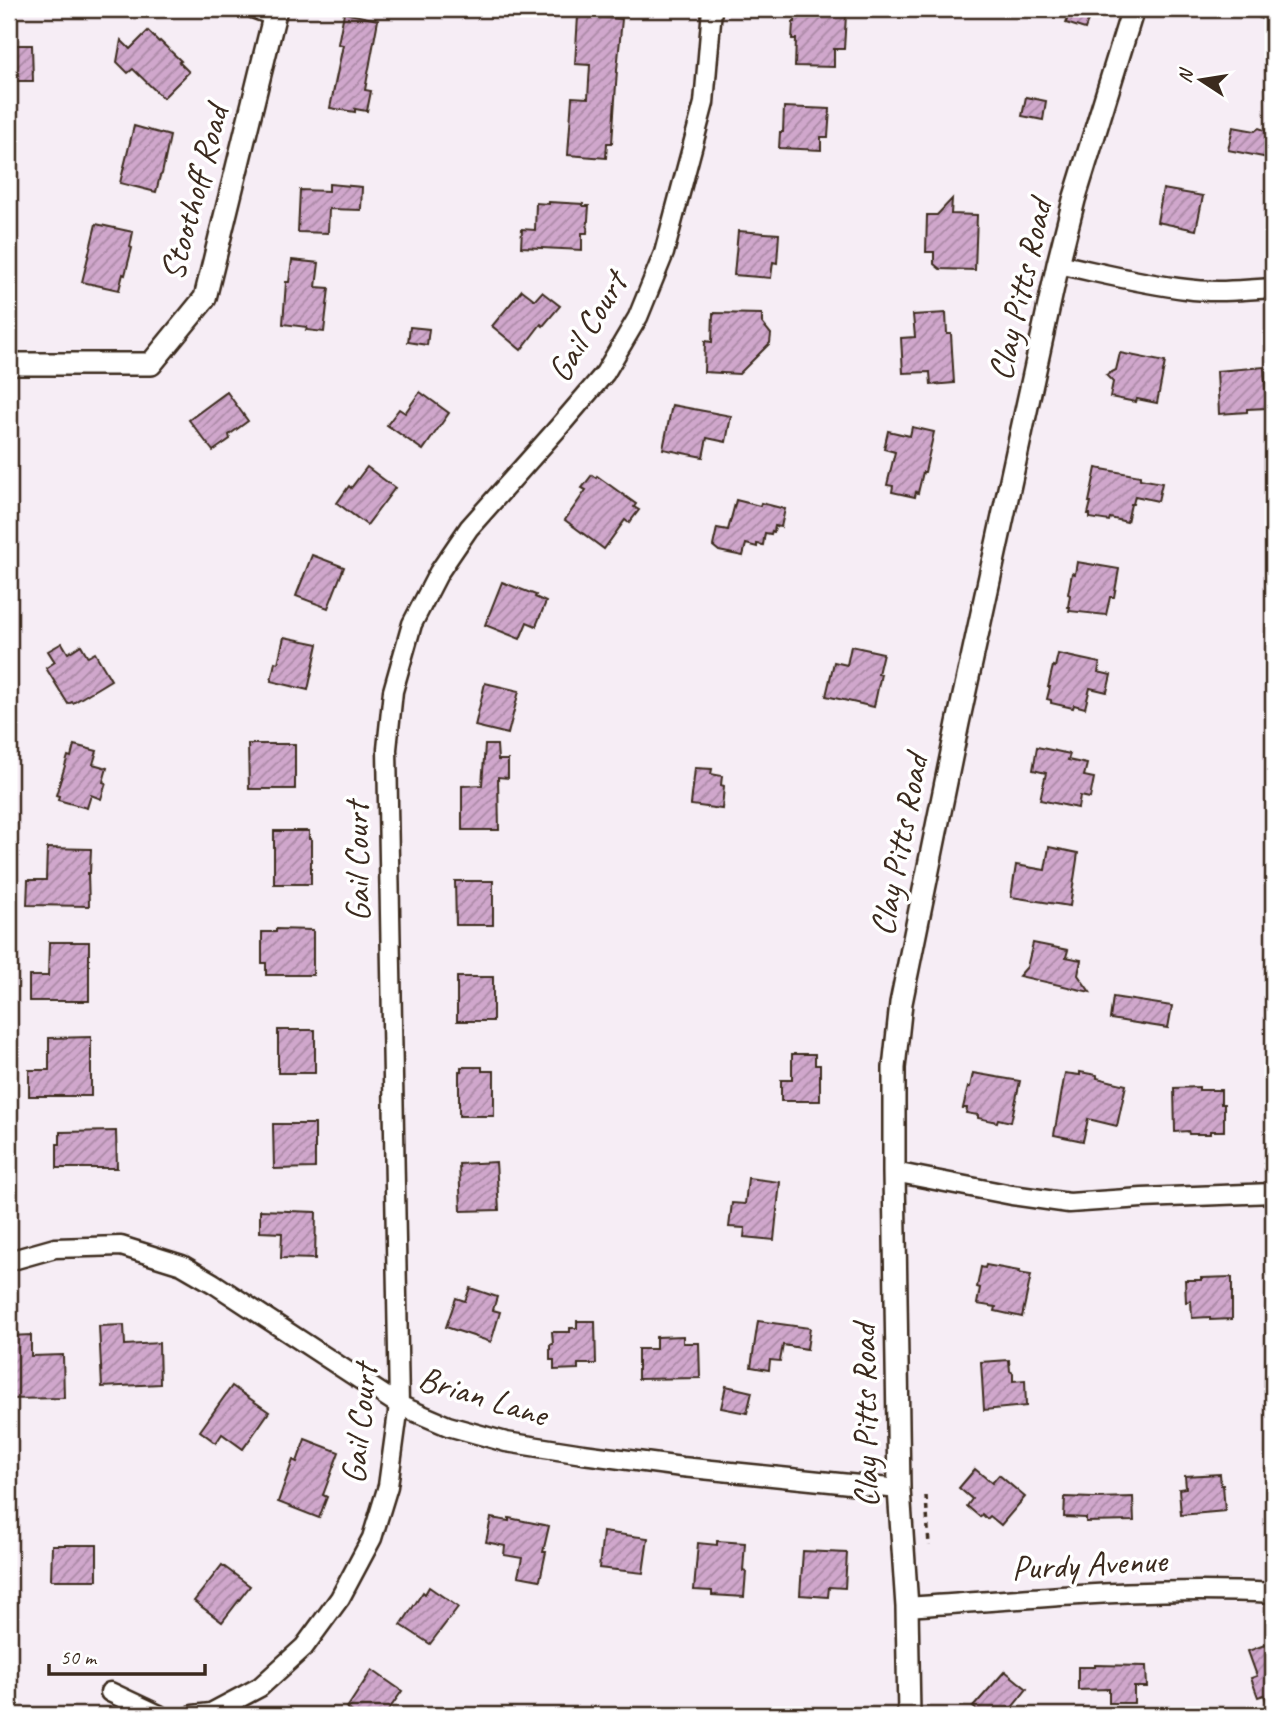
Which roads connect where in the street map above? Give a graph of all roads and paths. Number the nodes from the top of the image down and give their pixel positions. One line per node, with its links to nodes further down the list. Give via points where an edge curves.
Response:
1 (712, 9): 12 (street, Gail Court, via 704,103 664,253 638,317 605,373 468,528 439,572 412,624 393,691 387,749)
2 (1133, 9): 6 (street, Clay Pitts Road, via 1073,200)
3 (1265, 9): 4 (street)
4 (1273, 10)
5 (268, 11): 8 (street, Stoothoff Road, via 205,298 150,364)
6 (1058, 264): 7 (street, via 1187,289); 9 (street, Clay Pitts Road, via 901,1003 894,1068)
7 (1273, 288)
8 (9, 364)
9 (894, 1172): 10 (street, via 1069,1203); 13 (street, Clay Pitts Road)
10 (1273, 1193)
11 (9, 1261): 12 (street, Brian Lane, via 55,1248 121,1246 182,1265)
12 (399, 1405): 13 (street, Brian Lane, via 448,1426 506,1442 682,1467); 20 (street, Gail Court, via 388,1486 372,1538 340,1598 304,1647 260,1687 211,1713)
13 (899, 1489): 17 (street, Clay Pitts Road)
14 (926, 1496): 15 (path)
15 (929, 1546)
16 (1273, 1593): 17 (street, Purdy Avenue, via 1202,1590)
17 (907, 1607): 21 (street, Clay Pitts Road)
18 (110, 1692): 19 (street)
19 (159, 1715)
20 (193, 1715)
21 (909, 1715)

